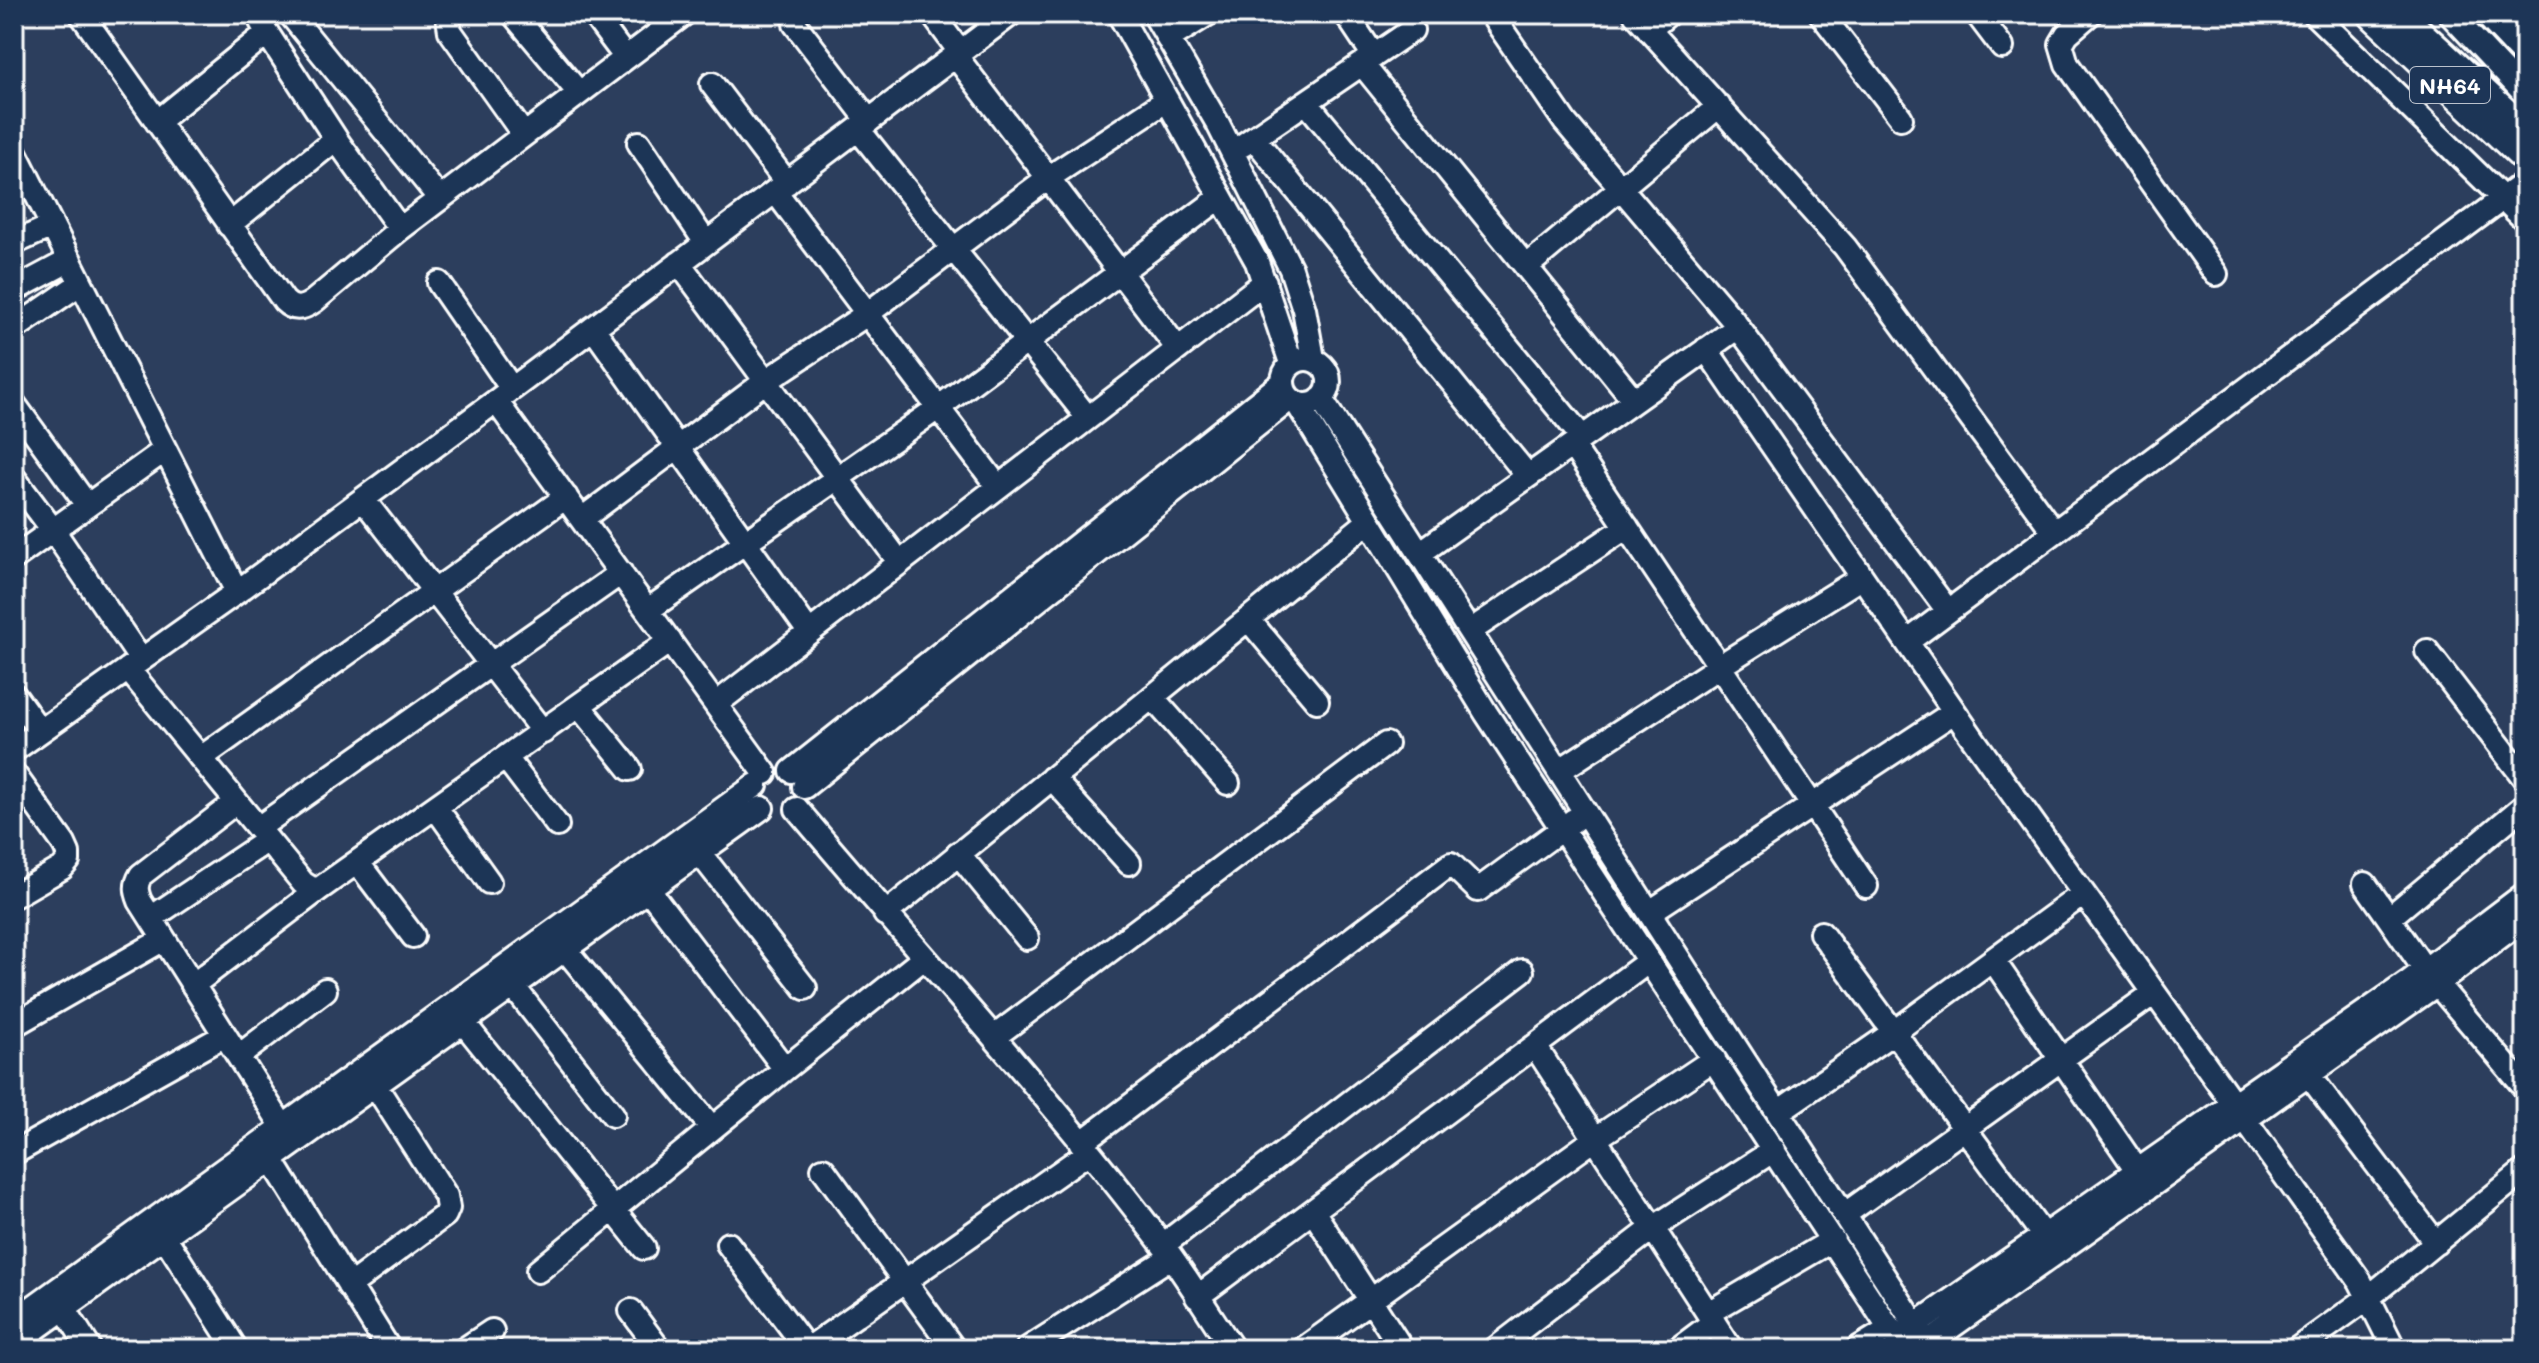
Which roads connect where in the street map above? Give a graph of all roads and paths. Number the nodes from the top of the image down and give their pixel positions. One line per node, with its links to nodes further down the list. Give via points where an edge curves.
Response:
1 (81, 14): 40 (street)
2 (292, 14): 56 (street)
3 (452, 14): 43 (street, via 450,31)
4 (513, 14): 34 (street)
5 (593, 14): 31 (street)
6 (684, 14): 31 (street)
7 (932, 14): 30 (street)
8 (1011, 14): 30 (street)
9 (1119, 14): 36 (street)
10 (1154, 14): 27 (street)
11 (1208, 14): 27 (street)
12 (1346, 14): 32 (street)
13 (1491, 14): 54 (street, via 1565,122)
14 (1668, 14): 23 (street)
15 (1821, 14): 39 (street)
16 (1977, 14): 28 (street)
17 (2090, 14): 69 (street, via 2061,44 2067,64)
18 (2314, 14): 57 (street)
19 (2375, 14): 49 (highway, NH64)
20 (2403, 14): 42 (street)
21 (2450, 14): 35 (street)
22 (2492, 14): 29 (highway)
23 (1642, 22): 38 (street)
24 (262, 23): 40 (street); 45 (street)
25 (795, 24): 41 (street)
26 (1412, 30): 32 (street)
27 (1168, 39): 48 (street)
28 (2002, 47)
29 (2525, 49)
30 (958, 54): 41 (street); 50 (street)
31 (626, 58): 34 (street)
32 (1368, 60): 37 (street); 67 (street)
33 (712, 84): 53 (street)
34 (579, 93): 43 (street)
35 (2525, 94)
36 (1167, 100): 50 (street); 55 (street)
37 (1306, 102): 44 (street); 89 (street)
38 (1719, 106): 54 (street); 103 (street, via 1845,247)
39 (1901, 118)
40 (157, 122): 59 (street)
41 (863, 125): 53 (street); 64 (street)
42 (2525, 127)
43 (524, 135): 56 (street)
44 (1254, 138): 48 (street); 92 (street)
45 (336, 139): 59 (street); 61 (street)
46 (639, 143): 63 (street)
47 (14, 150): 52 (street)
48 (1232, 153): 82 (street, via 1291,269 1304,309)
49 (2525, 155)
50 (1048, 178): 64 (street); 68 (street)
51 (2525, 182): 57 (street)
52 (22, 187): 60 (street)
53 (781, 187): 63 (street); 74 (street)
54 (1622, 189): 67 (street); 75 (street)
55 (1221, 197): 68 (street); 70 (street)
56 (440, 199): 61 (street)
57 (2503, 199): 58 (street); 103 (street)
58 (2525, 220)
59 (229, 225): 61 (street, via 284,301 298,309)
60 (52, 226): 62 (street); 65 (street)
61 (400, 229)
62 (14, 243)
63 (706, 243): 66 (street)
64 (954, 249): 74 (street); 78 (street)
65 (70, 260): 71 (street); 73 (street)
66 (679, 263): 76 (street); 81 (street)
67 (1526, 267): 85 (street)
68 (1120, 273): 78 (street); 79 (street)
69 (2216, 274)
70 (1265, 282): 79 (street); 82 (street)
71 (81, 283): 77 (street); 91 (street)
72 (439, 283): 83 (street)
73 (14, 290)
74 (867, 314): 81 (street); 87 (street)
75 (1738, 327): 80 (street); 113 (street)
76 (593, 328): 83 (street); 90 (street)
77 (14, 329)
78 (1028, 342): 87 (street); 88 (street)
79 (1178, 349): 88 (street)
80 (1706, 349): 85 (street); 109 (street)
81 (766, 381): 90 (street); 94 (street)
82 (1295, 381): 84 (street, via 1312,404); 84 (street, via 1320,362 1329,375); 100 (street); 140 (street)
83 (504, 395): 96 (street); 97 (street)
84 (1321, 399): 105 (street)
85 (1634, 400): 89 (street)
86 (14, 404): 98 (street)
87 (938, 408): 94 (street); 95 (street)
88 (1088, 418): 95 (street)
89 (1577, 441): 92 (street); 101 (street)
90 (677, 447): 99 (street); 104 (street)
91 (165, 450): 98 (street); 110 (street)
92 (1528, 476): 105 (street)
93 (14, 478): 102 (street)
94 (837, 478): 104 (street); 107 (street)
95 (998, 487): 107 (street)
96 (566, 497): 99 (street); 111 (street)
97 (363, 499): 110 (street); 111 (street)
98 (87, 505): 102 (street)
99 (582, 519): 108 (street)
100 (1369, 521): 114 (street); 151 (street)
101 (1627, 527): 115 (street); 122 (street)
102 (53, 530): 106 (street); 120 (street)
103 (2054, 532): 113 (street)
104 (746, 544): 112 (street); 116 (street)
105 (1420, 553): 115 (street)
106 (14, 558)
107 (900, 563): 116 (street)
108 (621, 573): 112 (street); 121 (street)
109 (1862, 577): 118 (street); 122 (street)
110 (237, 592): 120 (street)
111 (435, 592): 121 (street); 133 (street)
112 (648, 610): 117 (street)
113 (1948, 611): 118 (street)
114 (1248, 619): 124 (street); 125 (street)
115 (1470, 631): 136 (street)
116 (809, 632): 126 (street)
117 (670, 641): 126 (street); 127 (street)
118 (1907, 642): 128 (street)
119 (2427, 651): 141 (street)
120 (134, 664): 129 (street); 133 (street)
121 (491, 665): 130 (street); 152 (street)
122 (1720, 666): 136 (street); 144 (street)
123 (14, 695): 129 (street)
124 (1152, 697): 138 (street); 142 (street)
125 (1317, 701)
126 (716, 704): 139 (street)
127 (579, 706): 130 (street); 135 (street)
128 (1954, 712): 144 (street); 162 (street)
129 (40, 731): 132 (street)
130 (543, 732): 134 (street)
131 (1386, 744): 189 (street)
132 (14, 750)
133 (201, 758): 143 (street)
134 (506, 758): 146 (street); 150 (street)
135 (630, 769)
136 (1559, 771): 149 (street)
137 (14, 774): 164 (street, via 68,853 62,868)
138 (1052, 778): 154 (street); 156 (street)
139 (761, 779): 140 (street, via 781,768); 147 (street, via 756,793); 201 (street)
140 (798, 779): 148 (street, via 804,795)
141 (2525, 779)
142 (1228, 783)
143 (236, 802): 152 (street); 167 (street, via 141,875 137,892)
144 (1813, 805): 159 (street); 165 (street)
145 (2525, 805): 168 (street)
146 (436, 808): 155 (street); 157 (street)
147 (762, 808): 148 (street, via 775,816); 153 (street)
148 (797, 809): 166 (street)
149 (1585, 812): 151 (street); 165 (street)
150 (557, 825)
151 (1563, 830): 177 (street); 205 (street, via 1478,890 1451,864)
152 (263, 834): 160 (street, via 303,883); 167 (street)
153 (699, 852): 161 (street); 182 (street)
154 (958, 853): 166 (street); 172 (street)
155 (358, 863): 160 (street); 171 (street)
156 (1129, 863)
157 (489, 882)
158 (2365, 884): 168 (street)
159 (1866, 886)
160 (319, 889): 180 (street)
161 (648, 889): 174 (street); 194 (street)
162 (2083, 894): 176 (street); 184 (street)
163 (2525, 894): 179 (street)
164 (14, 896)
165 (1650, 912): 198 (street)
166 (885, 914): 175 (street)
167 (151, 918): 173 (street)
168 (2389, 918): 179 (street)
169 (2525, 918): 179 (street)
170 (1821, 933): 187 (street)
171 (413, 936)
172 (1027, 938)
173 (164, 939): 180 (street); 186 (street)
174 (565, 949): 181 (street); 202 (street)
175 (924, 958): 189 (street); 194 (street)
176 (1993, 960): 187 (street); 193 (street)
177 (1649, 961): 190 (street); 192 (street)
178 (1522, 971): 222 (street)
179 (2431, 977): 195 (street); 197 (street); 199 (street)
180 (193, 985): 188 (street)
181 (513, 986): 185 (street); 200 (street)
182 (805, 988)
183 (325, 990): 191 (street)
184 (2154, 993): 193 (street); 199 (street)
185 (463, 1022): 196 (street); 212 (street)
186 (14, 1025)
187 (1894, 1032): 198 (street); 203 (street)
188 (225, 1035): 191 (street); 207 (street)
189 (994, 1037): 205 (street)
190 (1535, 1046): 204 (street); 213 (street)
191 (239, 1056): 201 (street)
192 (1714, 1059): 204 (street); 206 (street)
193 (2061, 1060): 203 (street); 210 (street)
194 (785, 1069): 202 (street)
195 (2309, 1075): 199 (street); 219 (street)
196 (375, 1085): 208 (street); 225 (street, via 446,1196 448,1208)
197 (2525, 1088)
198 (1778, 1112): 214 (street)
199 (2239, 1112): 210 (street); 227 (street); 238 (street)
200 (613, 1115)
201 (283, 1127): 232 (street)
202 (712, 1128): 212 (street)
203 (1966, 1129): 214 (street); 216 (street)
204 (1595, 1139): 215 (street); 228 (street)
205 (1085, 1147): 222 (street); 224 (street)
206 (1774, 1150): 215 (street); 218 (street)
207 (14, 1153)
208 (271, 1159): 217 (street); 225 (street)
209 (823, 1169): 224 (street)
210 (2137, 1170): 216 (street)
211 (2525, 1170): 219 (street)
212 (613, 1209): 221 (street); 223 (street)
213 (1313, 1211): 226 (street); 228 (street)
214 (1844, 1215): 233 (street)
215 (1653, 1228): 231 (street); 250 (street)
216 (2043, 1235): 233 (street)
217 (164, 1236): 229 (street); 240 (street)
218 (1833, 1240): 231 (street); 235 (street)
219 (2436, 1243): 227 (street)
220 (728, 1244): 244 (street)
221 (644, 1248)
222 (1167, 1251): 226 (street); 236 (street)
223 (538, 1271)
224 (904, 1281): 244 (street); 245 (street)
225 (349, 1286): 241 (street)
226 (1197, 1297): 247 (street)
227 (2369, 1297): 254 (street); 255 (street)
228 (1371, 1301): 248 (street); 249 (street)
229 (64, 1308): 237 (street); 239 (street)
230 (631, 1311): 243 (street)
231 (1711, 1318): 251 (street); 252 (street)
232 (14, 1321)
233 (1915, 1324): 235 (street); 238 (street)
234 (492, 1331): 242 (street)
235 (1897, 1339): 253 (street)
236 (1055, 1341): 246 (street)
237 (14, 1344)
238 (1927, 1347)
239 (90, 1349)
240 (236, 1349)
241 (389, 1349)
242 (465, 1349)
243 (659, 1349)
244 (808, 1349)
245 (954, 1349)
246 (1027, 1349)
247 (1233, 1349)
248 (1303, 1349)
249 (1402, 1349)
250 (1495, 1349)
251 (1678, 1349)
252 (1731, 1349)
253 (1857, 1349)
254 (2297, 1349)
255 (2394, 1349)

